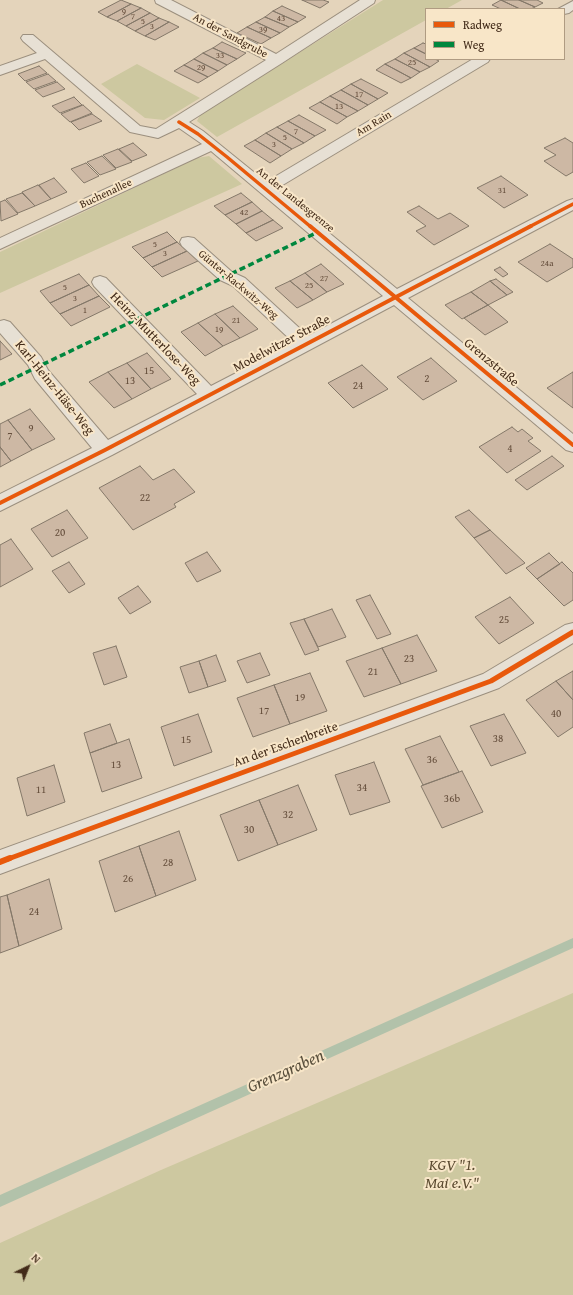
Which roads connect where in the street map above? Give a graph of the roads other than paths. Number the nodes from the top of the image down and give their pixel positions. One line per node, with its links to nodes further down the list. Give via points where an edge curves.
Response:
1 (161, 0): 5 (street, An der Sandgrube)
2 (369, 0): 5 (street)
3 (28, 38): 4 (street)
4 (46, 54): 7 (street); 8 (street, via 135,129 158,134)
5 (277, 60): 8 (street)
6 (481, 60): 10 (street, Am Rain)
7 (0, 71)
8 (179, 122): 9 (street, An der Landesgrenze)
9 (212, 145): 10 (street, An der Landesgrenze); 13 (street, Buchenallee)
10 (265, 189): 15 (street, An der Landesgrenze)
11 (573, 204): 15 (street, Modelwitzer Straße)
12 (188, 242): 17 (street, Günter-Rackwitz-Weg, via 226,276 239,282)
13 (0, 244)
14 (100, 282): 18 (street, Heinz-Mutterlose-Weg)
15 (395, 297): 17 (street, Modelwitzer Straße); 19 (street, Grenzstraße)
16 (4, 326): 20 (street, Karl-Heinz-Häse-Weg)
17 (306, 344): 18 (street, Modelwitzer Straße)
18 (209, 395): 20 (street, Modelwitzer Straße)
19 (573, 445)
20 (105, 450): 21 (street, Modelwitzer Straße)
21 (0, 503)
22 (573, 632): 23 (street, An der Eschenbreite, via 491,681)
23 (0, 862)

